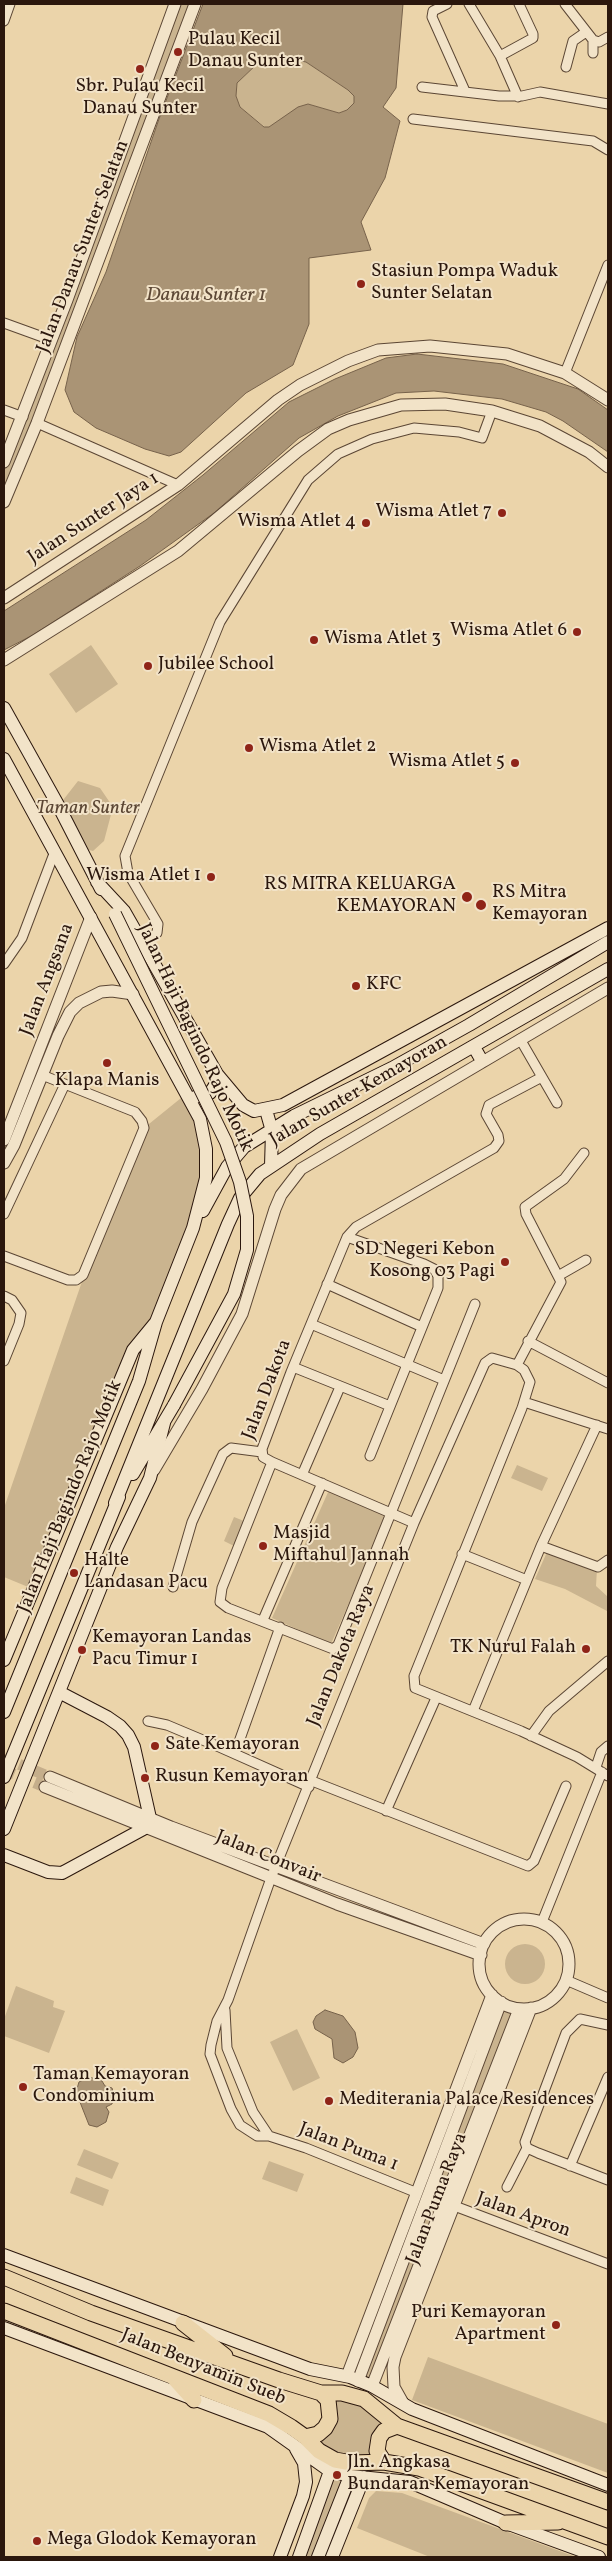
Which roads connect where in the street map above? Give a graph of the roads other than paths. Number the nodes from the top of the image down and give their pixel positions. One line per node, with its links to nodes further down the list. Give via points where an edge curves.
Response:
1 (10, 4): 8 (street)
2 (175, 4): 23 (street, Jalan Danau Sunter Selatan)
3 (195, 4): 29 (street, Jalan Danau Sunter Selatan)
4 (447, 4): 16 (street, via 433,11 432,16)
5 (469, 4): 13 (street)
6 (519, 4): 13 (street, via 533,38)
7 (565, 4): 9 (street)
8 (4, 21)
9 (586, 32): 11 (street); 14 (street, via 573,42)
10 (608, 37): 11 (street, via 598,42)
11 (593, 40): 12 (street)
12 (593, 53)
13 (500, 56): 17 (street)
14 (566, 68)
15 (422, 87): 16 (street)
16 (465, 91): 17 (street)
17 (518, 97): 18 (street, via 540,92)
18 (608, 104)
19 (413, 119): 20 (street, via 593,141)
20 (608, 150)
21 (608, 265): 24 (street)
22 (4, 323): 23 (street)
23 (51, 340): 28 (street, Jalan Danau Sunter Selatan)
24 (565, 373): 25 (street, Jalan Sunter Jaya 1); 32 (street, Jalan Sunter Jaya 1, via 507,354 430,346 378,350 348,361 293,390)
25 (608, 400)
26 (4, 410): 28 (street)
27 (492, 411): 31 (street, via 540,426 589,452); 35 (street, via 445,404 401,405 328,429 178,551); 43 (street, via 482,438 414,428 372,439 338,454 308,480 220,622 125,856 128,873 158,924 157,933)
28 (23, 418): 30 (street, Jalan Danau Sunter Selatan)
29 (37, 423): 32 (street, Jalan Sunter Jaya 1); 33 (street, Jalan Danau Sunter Selatan)
30 (4, 462)
31 (608, 467)
32 (178, 485): 34 (street, Jalan Sunter Jaya 1)
33 (4, 502)
34 (4, 598)
35 (4, 660)
36 (4, 708): 39 (main road, Jalan Haji Bagindo Rajo Motik)
37 (4, 759): 38 (main road, Jalan Haji Bagindo Rajo Motik)
38 (55, 850): 40 (main road, Jalan Haji Bagindo Rajo Motik); 44 (street, via 22,938)
39 (97, 882): 43 (main road, via 124,910); 91 (main road, Jalan Haji Bagindo Rajo Motik, bridge, via 226,1142 240,1182 247,1216 247,1250 234,1294)
40 (91, 917): 47 (main road, Jalan Haji Bagindo Rajo Motik); 65 (street, Jalan Angsana)
41 (608, 928): 48 (main road)
42 (608, 942): 49 (main road, Jalan Sunter Kemayoran)
43 (142, 943): 54 (main road)
44 (4, 964)
45 (608, 969): 51 (main road, Jalan Sunter Kemayoran)
46 (608, 988): 50 (street)
47 (133, 994): 55 (street, Jalan Angsana, via 101,992 74,1007); 60 (main road, Jalan Haji Bagindo Rajo Motik)
48 (474, 1001): 49 (main road); 59 (main road)
49 (469, 1025): 53 (main road, Jalan Sunter Kemayoran)
50 (520, 1039): 52 (street); 56 (street)
51 (474, 1047): 52 (main road); 58 (main road, Jalan Sunter Kemayoran)
52 (482, 1061): 98 (street, Jalan Haji Bagindo Rajo Motik, via 301,1169 275,1209 242,1314)
53 (392, 1068): 58 (main road); 61 (main road, Jalan Sunter Kemayoran)
54 (217, 1074): 60 (main road, via 214,1089 206,1096 195,1098); 63 (main road, via 243,1105 254,1111)
55 (42, 1075): 57 (street); 67 (street, Jalan Angsana)
56 (542, 1077): 62 (street); 71 (street, Jalan Dakota, via 489,1105 486,1114 499,1141 494,1148 356,1227)
57 (65, 1084): 69 (street); 72 (street, via 136,1112 144,1128 142,1137 83,1275 76,1280 68,1280)
58 (404, 1087): 68 (main road, Jalan Sunter Kemayoran)
59 (311, 1089): 61 (main road); 63 (main road)
60 (186, 1094): 70 (main road, Jalan Haji Bagindo Rajo Motik, via 200,1119 206,1149 206,1178)
61 (332, 1097): 64 (main road, Jalan Sunter Kemayoran, via 294,1116)
62 (557, 1102)
63 (266, 1110): 64 (main road)
64 (272, 1132): 68 (main road); 70 (main road, Jalan Sunter Kemayoran, via 244,1147 227,1167)
65 (4, 1140)
66 (584, 1153): 74 (street, via 564,1180 525,1209)
67 (4, 1163)
68 (271, 1166): 100 (main road, Jalan Sunter Kemayoran, via 240,1198)
69 (4, 1214)
70 (194, 1228): 78 (main road, Jalan Haji Bagindo Rajo Motik)
71 (347, 1237): 75 (street, Jalan Dakota); 80 (street, via 434,1269 438,1288)
72 (4, 1256)
73 (586, 1260): 74 (street)
74 (558, 1276): 81 (street, via 560,1283)
75 (328, 1284): 79 (street, Jalan Dakota); 80 (street)
76 (4, 1296): 82 (street, via 12,1300 21,1312)
77 (475, 1304): 86 (street)
78 (156, 1322): 110 (main road, Jalan Haji Bagindo Rajo Motik, via 133,1350); 115 (main road, Jalan Haji Bagindo Rajo Motik, via 139,1380)
79 (311, 1324): 83 (street); 85 (street, Jalan Dakota)
80 (422, 1327): 83 (street)
81 (528, 1341): 84 (street); 87 (street)
82 (4, 1361)
83 (407, 1364): 86 (street); 90 (street)
84 (517, 1365): 89 (street, via 524,1370 530,1382); 102 (street, Jalan Dakota Raya, via 496,1357 485,1363)
85 (293, 1367): 88 (street); 94 (street, Jalan Dakota)
86 (444, 1380): 101 (street)
87 (608, 1383)
88 (340, 1387): 90 (street); 97 (street)
89 (524, 1402): 92 (street); 104 (street)
90 (390, 1406): 95 (street)
91 (164, 1423): 98 (main road, Jalan Haji Bagindo Rajo Motik); 100 (main road, Jalan Haji Bagindo Rajo Motik)
92 (597, 1425): 93 (street); 103 (street)
93 (608, 1429)
94 (262, 1452): 96 (street, Jalan Dakota); 107 (street, via 231,1448 223,1454 192,1522)
95 (370, 1456)
96 (272, 1462): 97 (street, Jalan Dakota); 108 (street, via 220,1596 223,1605)
97 (302, 1475): 99 (street, Jalan Dakota)
98 (150, 1478): 112 (main road, Jalan Haji Bagindo Rajo Motik, via 114,1554)
99 (322, 1483): 101 (street, Jalan Dakota); 108 (street)
100 (115, 1503): 121 (main road, Jalan Haji Bagindo Rajo Motik)
101 (390, 1512): 102 (street, Jalan Dakota); 109 (street, via 336,1648 330,1650)
102 (414, 1523): 123 (street, Jalan Dakota Raya)
103 (542, 1546): 105 (street, via 598,1567); 106 (street)
104 (462, 1554): 106 (street); 113 (street, via 414,1676 415,1688)
105 (608, 1560)
106 (527, 1580): 114 (street)
107 (173, 1586)
108 (263, 1620): 109 (street)
109 (280, 1627): 119 (street)
110 (4, 1660)
111 (608, 1661): 117 (street, via 549,1711)
112 (59, 1692): 126 (main road, via 107,1717 128,1735 134,1747); 127 (main road, Jalan Haji Bagindo Rajo Motik)
113 (436, 1698): 114 (street); 125 (street)
114 (473, 1711): 117 (street)
115 (4, 1712)
116 (148, 1721): 119 (street, via 167,1725)
117 (531, 1736): 120 (street)
118 (608, 1746): 120 (street, via 601,1752)
119 (235, 1753): 123 (street)
120 (602, 1772): 131 (street)
121 (4, 1777)
122 (47, 1782): 126 (street, Jalan Convair)
123 (310, 1784): 125 (street); 129 (street, Jalan Dakota Raya)
124 (566, 1786): 125 (street, via 531,1866)
125 (386, 1811)
126 (147, 1823): 128 (main road, via 62,1873 48,1872); 129 (street, Jalan Convair); 130 (street, Jalan Convair)
127 (4, 1829)
128 (4, 1855)
129 (276, 1865): 130 (street, Jalan Dakota Raya); 132 (street, Jalan Convair)
130 (271, 1878): 132 (street, Jalan Convair); 137 (street, Jalan Puma 1)
131 (542, 1922): 132 (street, via 526,1919 509,1922 494,1931); 133 (street, via 564,1942 569,1961)
132 (482, 1950): 134 (street, via 482,1978)
133 (566, 1980): 135 (street); 136 (street, via 552,1999)
134 (496, 1998): 138 (street); 146 (street, Jalan Puma Raya); 147 (street, Jalan Puma Raya)
135 (608, 1998)
136 (532, 2008): 138 (street); 148 (street, Jalan Puma Raya)
137 (225, 2009): 141 (street, Jalan Puma 1, via 227,2048 253,2112); 141 (street, Jalan Puma 1, via 217,2022 210,2054 230,2109 240,2125 257,2136)
138 (519, 2009): 148 (street, Jalan Puma Raya)
139 (608, 2025): 142 (street, via 580,2019 566,2033 525,2139)
140 (608, 2077): 143 (street)
141 (269, 2136): 146 (street, Jalan Puma 1)
142 (527, 2148): 143 (street); 145 (street)
143 (570, 2166): 144 (street)
144 (608, 2180)
145 (507, 2187)
146 (415, 2192): 157 (street, Jalan Puma Raya)
147 (428, 2196): 148 (street, Jalan Apron); 157 (street, Jalan Puma Raya)
148 (449, 2206): 150 (street, Jalan Apron); 158 (street, Jalan Puma Raya); 161 (street, Jalan Puma Raya, via 396,2357 394,2387)
149 (4, 2255): 153 (main road, Jalan Benyamin Sueb)
150 (608, 2264)
151 (4, 2277): 155 (main road, Jalan Benyamin Sueb, via 91,2313)
152 (4, 2311): 156 (main road, Jalan Benyamin Sueb)
153 (183, 2323): 155 (main road); 157 (main road, Jalan Benyamin Sueb, via 310,2369)
154 (4, 2328): 160 (main road, Jalan Benyamin Sueb)
155 (236, 2364): 159 (main road, Jalan Benyamin Sueb)
156 (173, 2376): 160 (main road); 163 (main road, Jalan Benyamin Sueb, via 269,2414)
157 (352, 2379): 158 (main road, Jalan Benyamin Sueb)
158 (372, 2386): 161 (main road, Jalan Benyamin Sueb)
159 (321, 2393): 162 (main road, Jalan Benyamin Sueb, via 364,2398); 163 (main road, via 328,2400 330,2419 318,2434)
160 (194, 2400): 163 (main road, Jalan Benyamin Sueb)
161 (404, 2403): 168 (main road, Jalan Benyamin Sueb, via 412,2410)
162 (397, 2426): 164 (main road, via 384,2431 379,2438 377,2451); 169 (main road, Jalan Benyamin Sueb)
163 (299, 2440): 164 (main road, Jalan Benyamin Sueb, via 335,2460 352,2464); 165 (main road, Jalan Benyamin Sueb); 173 (main road, via 306,2482)
164 (384, 2462): 170 (main road, Jalan Benyamin Sueb, via 419,2468)
165 (328, 2475): 167 (main road, Jalan Benyamin Sueb); 174 (main road)
166 (364, 2477): 167 (main road, Jalan Benyamin Sueb); 171 (main road, Jalan Benyamin Sueb, via 410,2482); 176 (main road)
167 (348, 2481): 175 (main road)
168 (608, 2485)
169 (608, 2502)
170 (568, 2522): 171 (main road); 172 (main road, Jalan Benyamin Sueb)
171 (506, 2523): 177 (main road, Jalan Benyamin Sueb)
172 (608, 2537)
173 (280, 2557)
174 (299, 2557)
175 (318, 2557)
176 (332, 2557)
177 (599, 2557)

